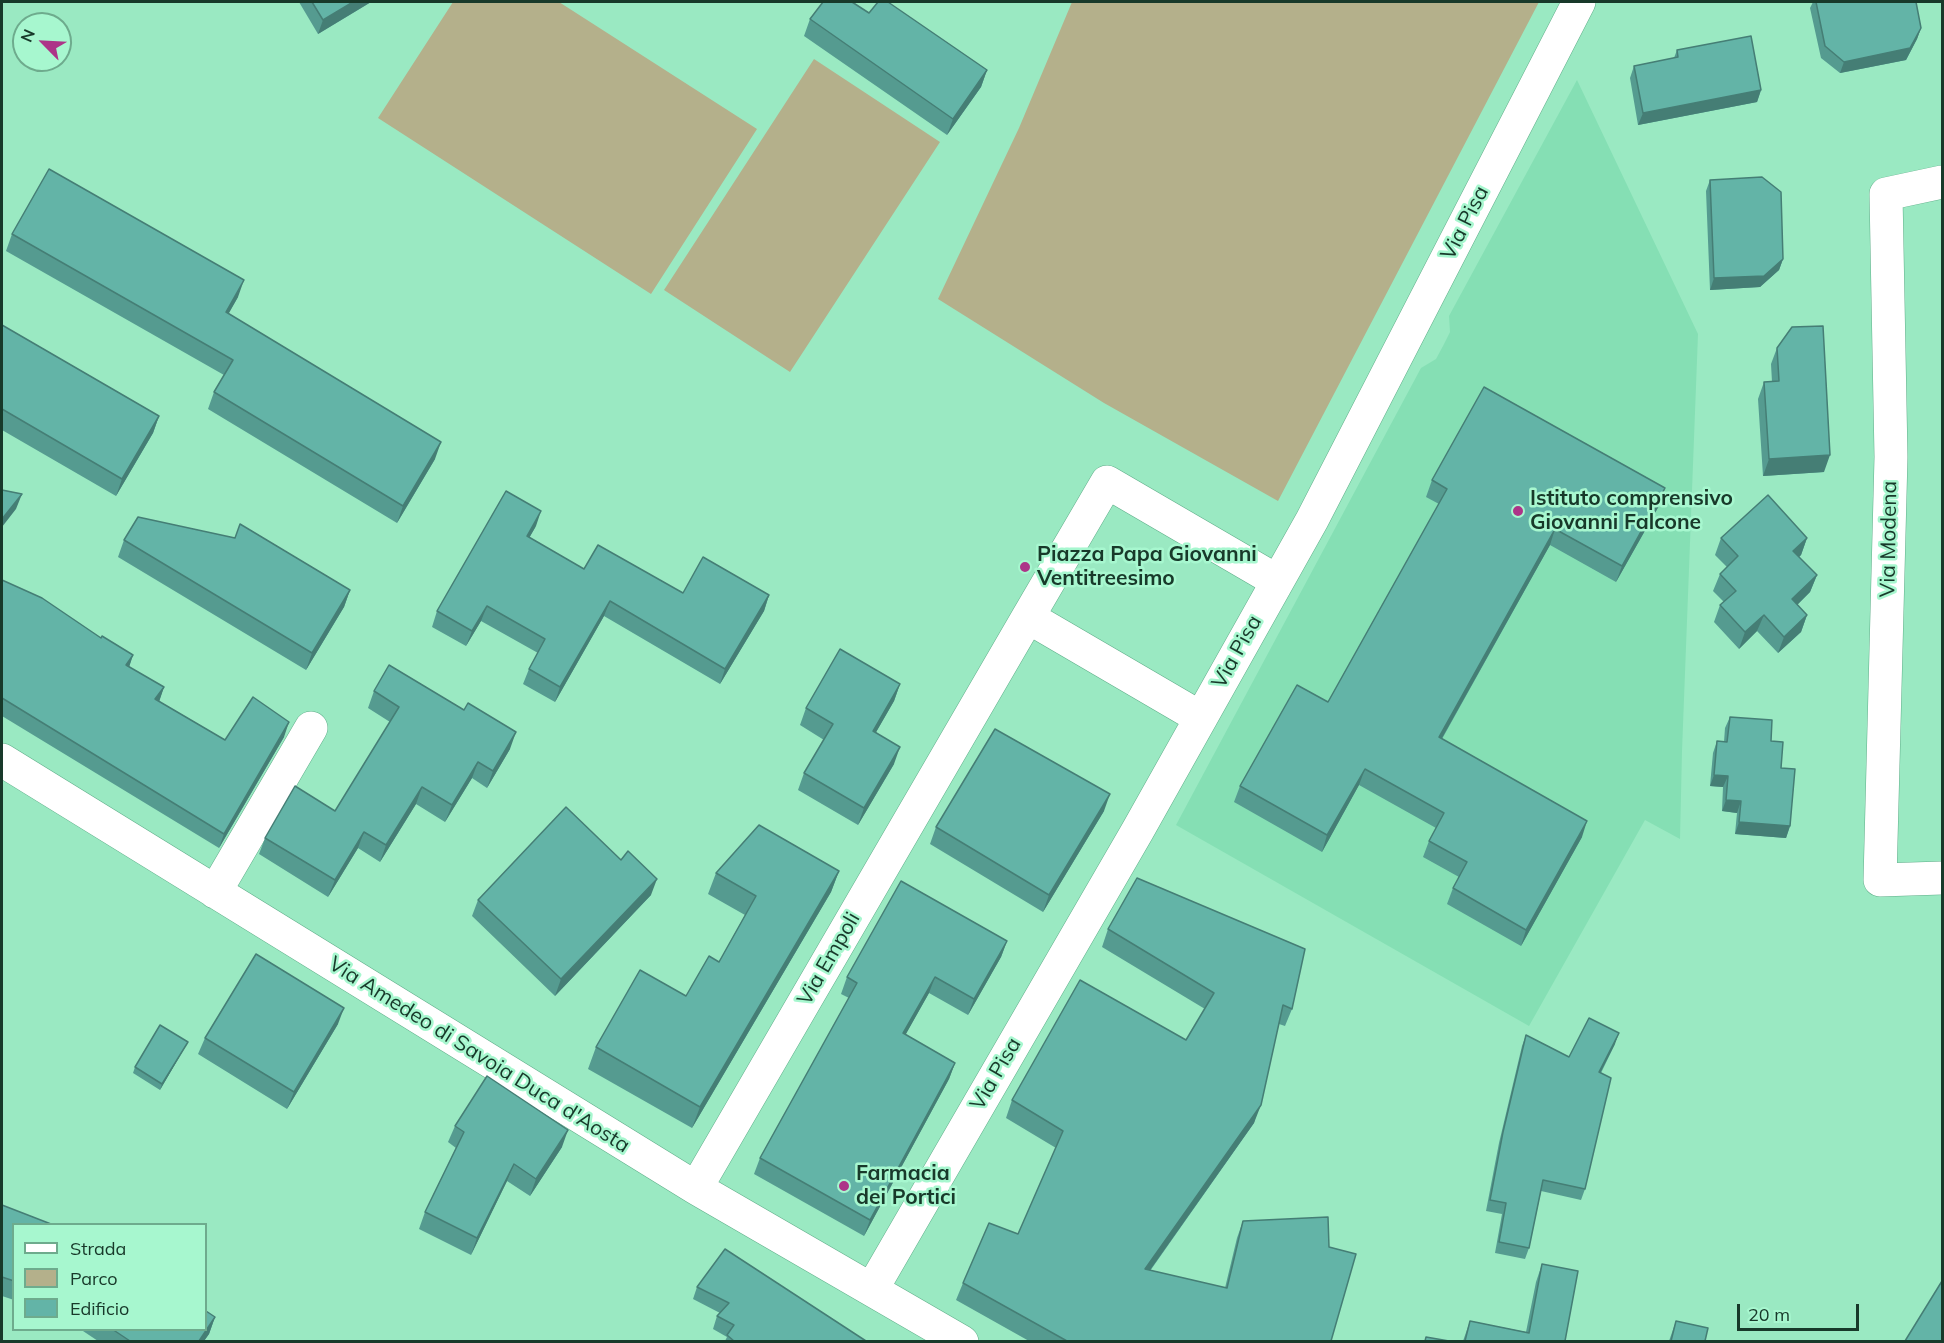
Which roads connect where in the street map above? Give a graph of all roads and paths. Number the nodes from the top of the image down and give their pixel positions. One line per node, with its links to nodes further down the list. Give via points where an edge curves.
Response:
1 (1579, 2): 3 (street, Via Pisa, via 1353,442)
2 (1942, 182): 8 (street, Via Modena, via 1886,194 1891,457 1880,880)
3 (1277, 581): 4 (street, Via Empoli, via 1107,482); 5 (street, Via Pisa)
4 (1028, 617): 5 (street); 10 (street, Via Empoli)
5 (1201, 718): 11 (street, Via Pisa)
6 (311, 728): 9 (street)
7 (2, 760): 9 (street, Via Amedeo di Savoia Duca d'Aosta)
8 (1942, 878)
9 (215, 892): 10 (street, Via Amedeo di Savoia Duca d'Aosta)
10 (696, 1188): 11 (street, Via Amedeo di Savoia Duca d'Aosta)
11 (872, 1289): 12 (street, Via Amedeo di Savoia Duca d'Aosta)
12 (962, 1341)

